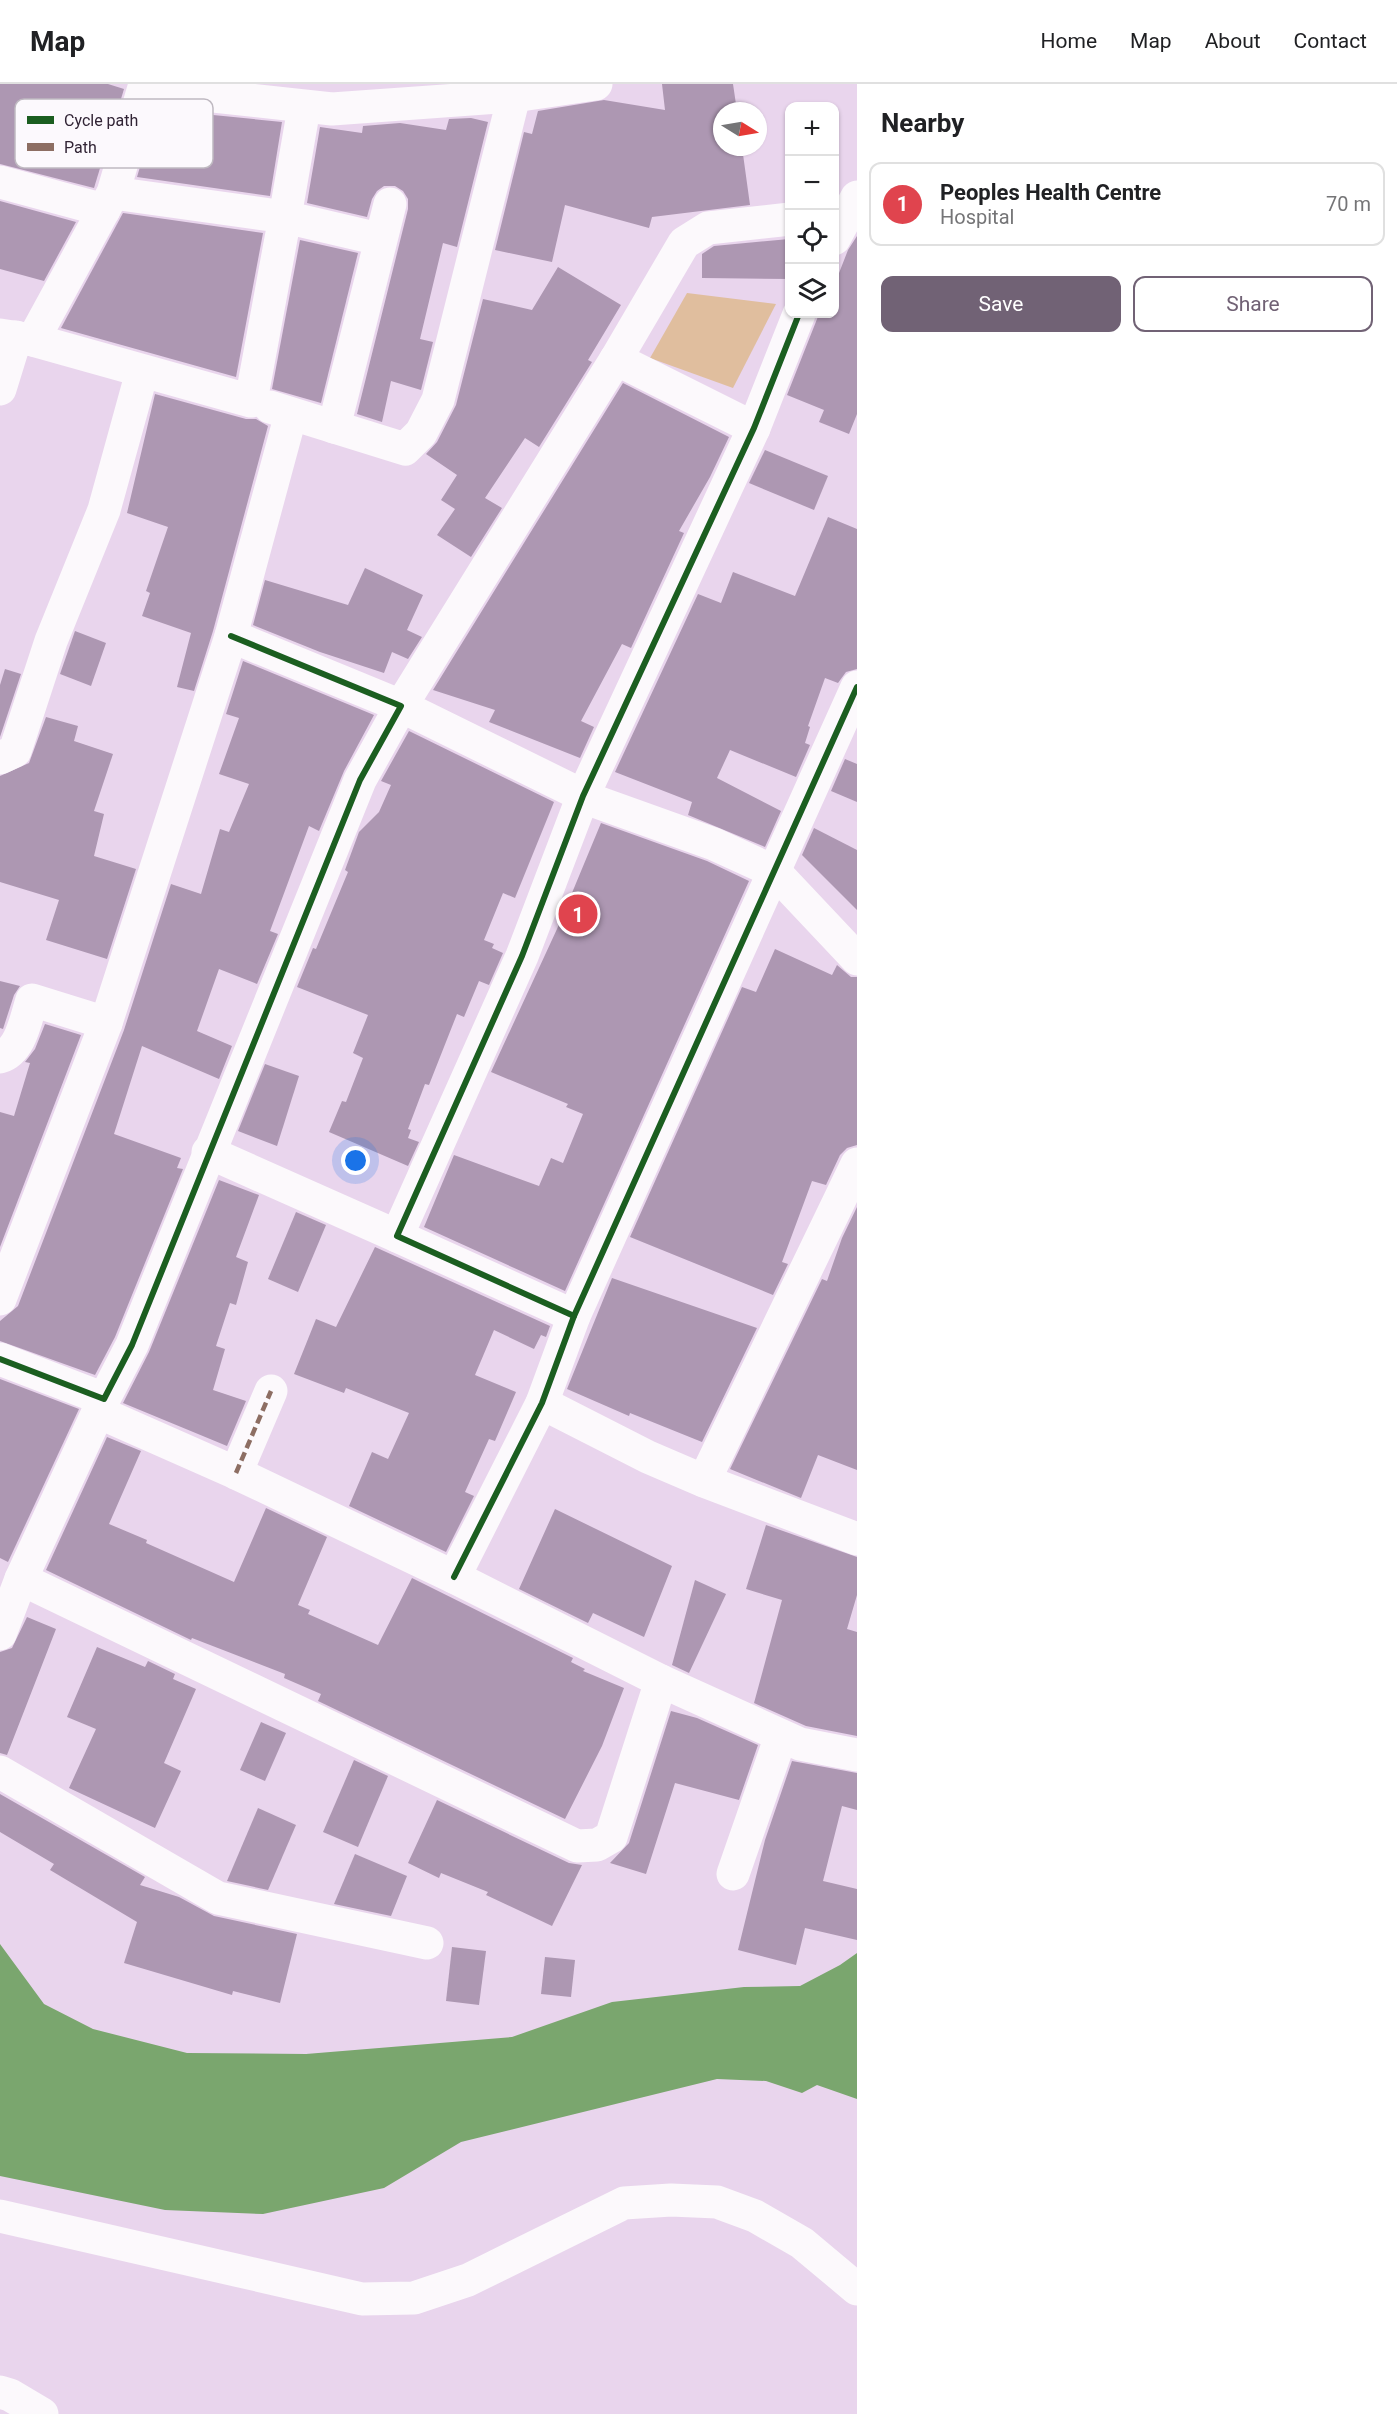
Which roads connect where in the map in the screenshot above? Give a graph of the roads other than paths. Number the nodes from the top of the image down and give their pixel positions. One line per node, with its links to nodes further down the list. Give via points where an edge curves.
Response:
1 (145, 84): 3 (street); 5 (street)
2 (596, 84): 4 (street)
3 (196, 89): 6 (street)
4 (514, 96): 6 (street); 21 (street, via 438,400 421,433 405,449)
5 (140, 99)
6 (304, 108): 11 (street)
7 (118, 168): 9 (street)
8 (0, 182): 9 (street)
9 (108, 201): 11 (street); 15 (street)
10 (390, 204): 13 (street)
11 (285, 217): 13 (street); 19 (street)
12 (785, 219): 16 (street, via 708,228 684,243)
13 (379, 239): 21 (street)
14 (797, 318): 22 (street)
15 (16, 337): 17 (street); 18 (street)
16 (616, 359): 22 (street); 25 (street)
17 (142, 372): 19 (street); 26 (street, via 104,510 51,640 15,751)
18 (0, 389)
19 (251, 401): 20 (street)
20 (291, 414): 21 (street); 23 (street)
21 (334, 427)
22 (754, 428): 27 (street)
23 (231, 636): 25 (street); 30 (street)
24 (857, 687): 28 (street)
25 (401, 706): 27 (street); 32 (street, via 360,780)
26 (0, 758)
27 (583, 796): 28 (street, via 714,844); 34 (street, via 522,956)
28 (775, 872): 29 (street); 36 (street)
29 (857, 959)
30 (106, 1023): 31 (street, via 32,1000 12,1050); 35 (street)
31 (0, 1057)
32 (208, 1152): 34 (street); 40 (street, via 132,1345)
33 (857, 1164): 42 (street)
34 (397, 1236): 36 (street)
35 (0, 1299)
36 (573, 1316): 39 (street)
37 (0, 1359): 40 (street)
38 (271, 1391): 41 (street)
39 (542, 1402): 42 (street); 44 (street)
40 (101, 1405): 41 (street); 45 (street)
41 (236, 1473): 44 (street)
42 (704, 1481): 43 (street)
43 (857, 1539)
44 (454, 1577): 47 (street)
45 (21, 1579): 46 (street); 47 (street, via 577,1846 597,1845 611,1837)
46 (0, 1634)
47 (661, 1680): 48 (street)
48 (781, 1736): 49 (street, via 800,1744); 51 (street)
49 (857, 1755)
50 (0, 1772): 52 (street, via 218,1898)
51 (732, 1874)
52 (427, 1944)
53 (0, 2216): 54 (street, via 362,2298 414,2298 468,2280 624,2203 717,2202 755,2216 802,2243)
54 (857, 2289)
55 (0, 2392): 56 (street)
56 (42, 2414)

